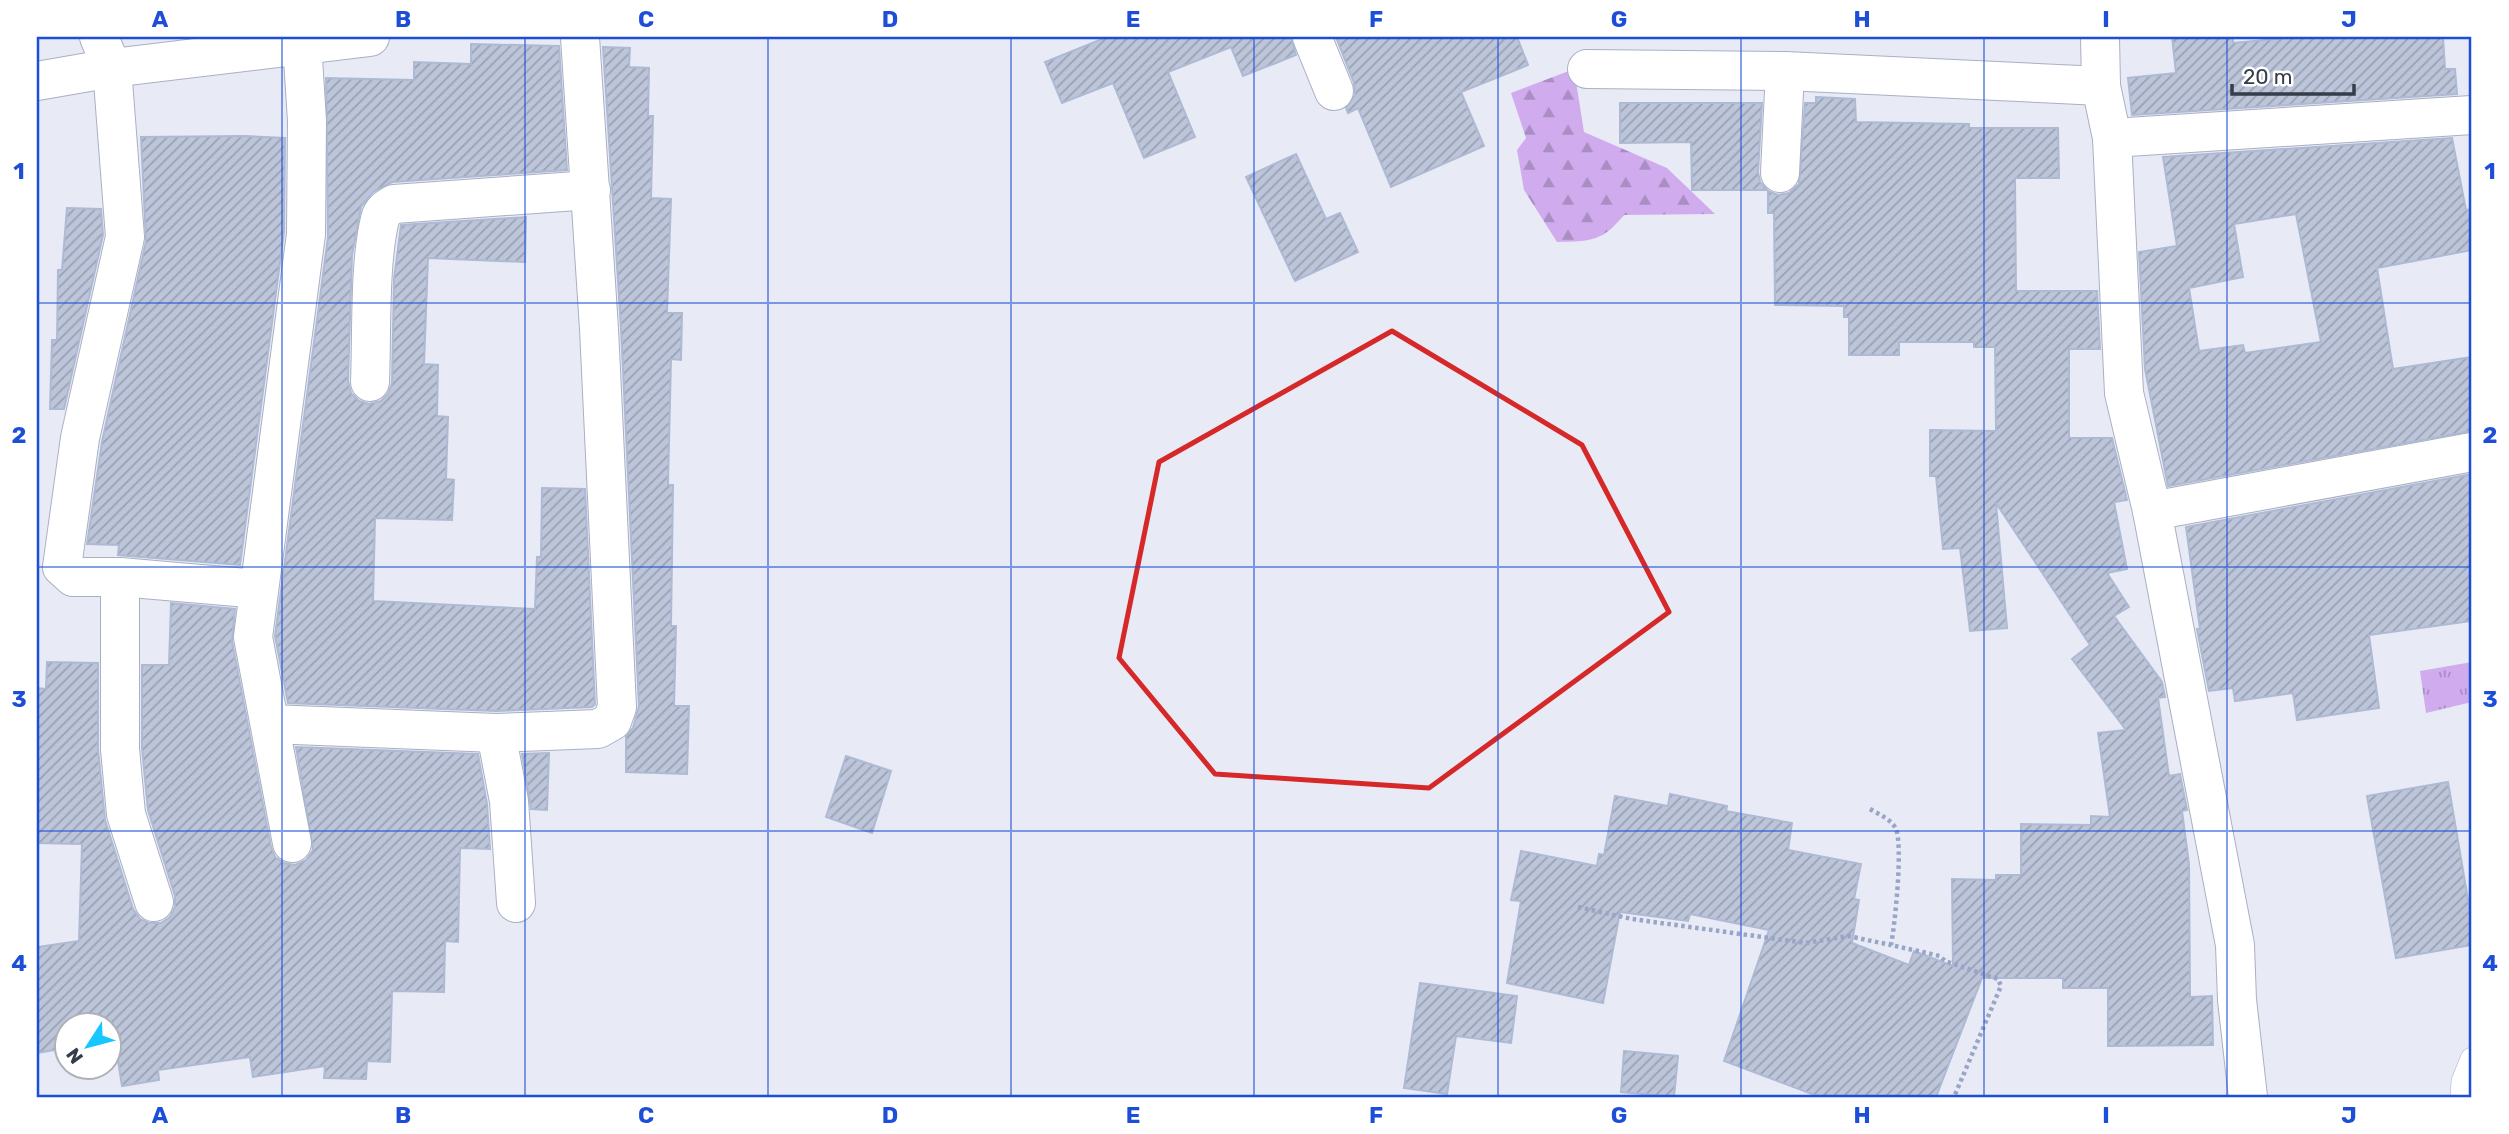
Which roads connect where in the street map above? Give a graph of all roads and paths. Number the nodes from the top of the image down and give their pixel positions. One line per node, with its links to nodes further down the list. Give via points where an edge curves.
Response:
1 (370, 37): 5 (street)
2 (580, 37): 15 (street)
3 (1312, 37): 11 (street)
4 (2100, 37): 10 (street)
5 (302, 43): 6 (street); 20 (street, via 306,234)
6 (106, 52): 9 (street); 19 (street, via 125,237 80,438 61,563 73,578)
7 (1587, 69): 8 (street)
8 (1785, 71): 10 (street); 14 (street)
9 (37, 80)
10 (2101, 86): 13 (street)
11 (1334, 92)
12 (2472, 115): 13 (street)
13 (2112, 138): 18 (street, via 2124,393)
14 (1780, 173)
15 (591, 190): 16 (street, via 394,204 385,210 380,217 376,257); 22 (street, via 617,707 612,721 598,729)
16 (370, 382)
17 (2472, 452): 18 (street)
18 (2152, 511): 31 (street, via 2235,946)
19 (120, 577): 20 (street); 25 (street, via 120,749 126,814)
20 (259, 589): 21 (street, via 253,637)
21 (270, 724): 22 (street); 24 (street)
22 (496, 733): 26 (street, via 509,801)
23 (1870, 809): 28 (path, via 1890,820 1897,837)
24 (292, 843)
25 (154, 902)
26 (516, 903)
27 (1578, 907): 28 (path, via 1806,943 1848,936)
28 (1891, 945): 30 (path, via 1940,956 1998,979 2001,986)
29 (2472, 1059): 32 (lane)
30 (1954, 1097)
31 (2248, 1097)
32 (2462, 1097)

